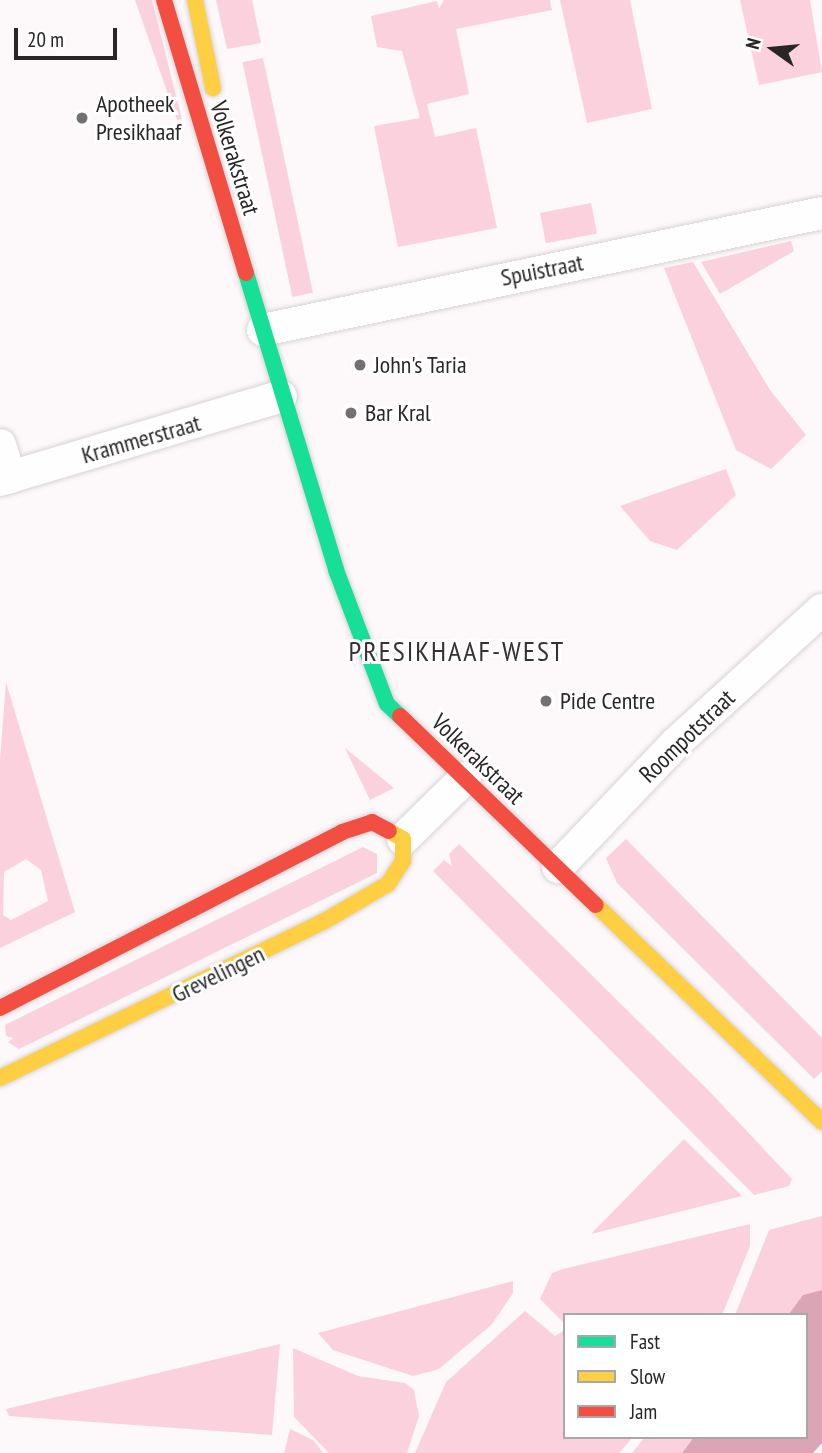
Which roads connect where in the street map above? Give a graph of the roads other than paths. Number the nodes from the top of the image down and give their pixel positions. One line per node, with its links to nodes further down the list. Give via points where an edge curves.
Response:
1 (164, 0): 4 (street, Volkerakstraat)
2 (195, 0): 4 (street, Volkerakstraat)
3 (822, 213): 4 (street, Spuistraat)
4 (262, 330): 5 (street, Volkerakstraat)
5 (281, 396): 7 (street, Krammerstraat); 9 (street, Volkerakstraat, via 387,704)
6 (0, 445): 7 (street)
7 (5, 479)
8 (822, 610): 11 (street, Roompotstraat, via 676,744)
9 (465, 778): 10 (street); 11 (street, Volkerakstraat)
10 (403, 839): 12 (street, via 372,822 342,832); 13 (street, Grevelingen, via 403,861 387,884 323,922)
11 (558, 867): 14 (street, Volkerakstraat)
12 (0, 1008)
13 (0, 1078)
14 (822, 1122)

